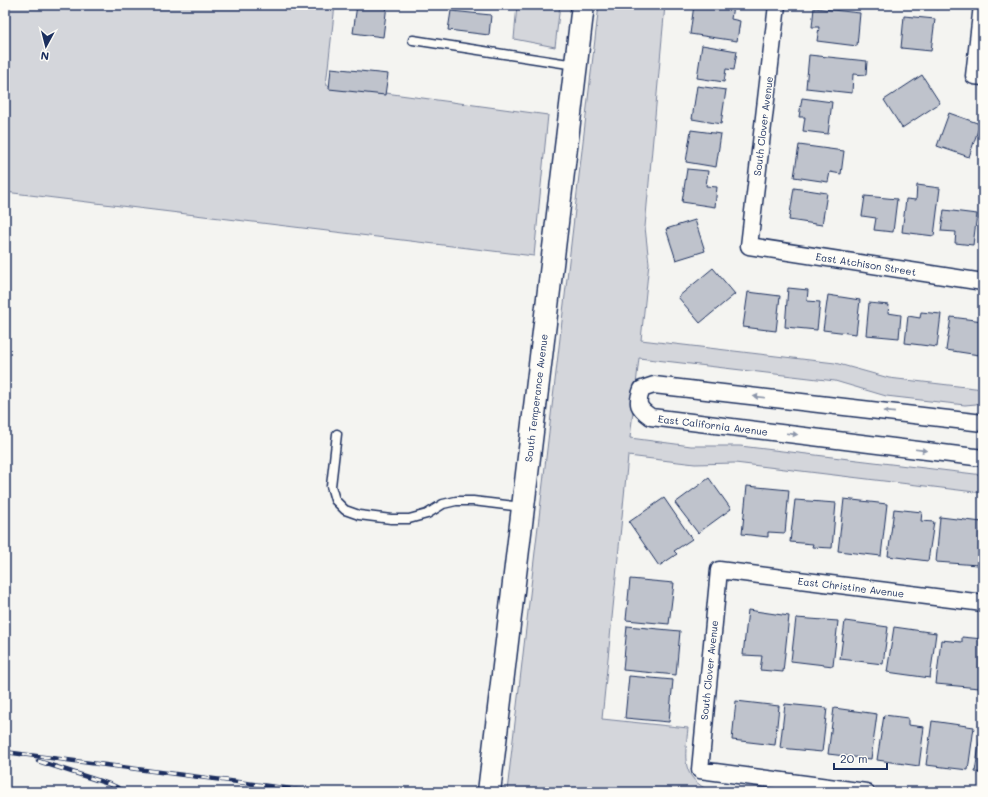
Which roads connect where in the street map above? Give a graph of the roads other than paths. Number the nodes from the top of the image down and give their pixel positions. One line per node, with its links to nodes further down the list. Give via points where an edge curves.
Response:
1 (583, 5): 5 (main road, South Temperance Avenue)
2 (777, 5): 7 (street, South Clover Avenue)
3 (982, 5): 6 (street)
4 (414, 40): 5 (lane)
5 (576, 66): 12 (main road, South Temperance Avenue)
6 (978, 76)
7 (749, 246): 8 (street, East Atchison Street)
8 (983, 282)
9 (983, 422): 11 (street, East California Avenue, one-way to 11, via 654,386 642,389 638,400 641,410 651,417)
10 (336, 434): 12 (lane, via 331,486 335,500 344,510 360,515 409,519 456,501)
11 (983, 458)
12 (523, 507): 15 (main road, South Temperance Avenue)
13 (719, 570): 14 (street, East Christine Avenue); 16 (street, South Clover Avenue, via 700,770)
14 (983, 603)
15 (489, 792)
16 (866, 792)

